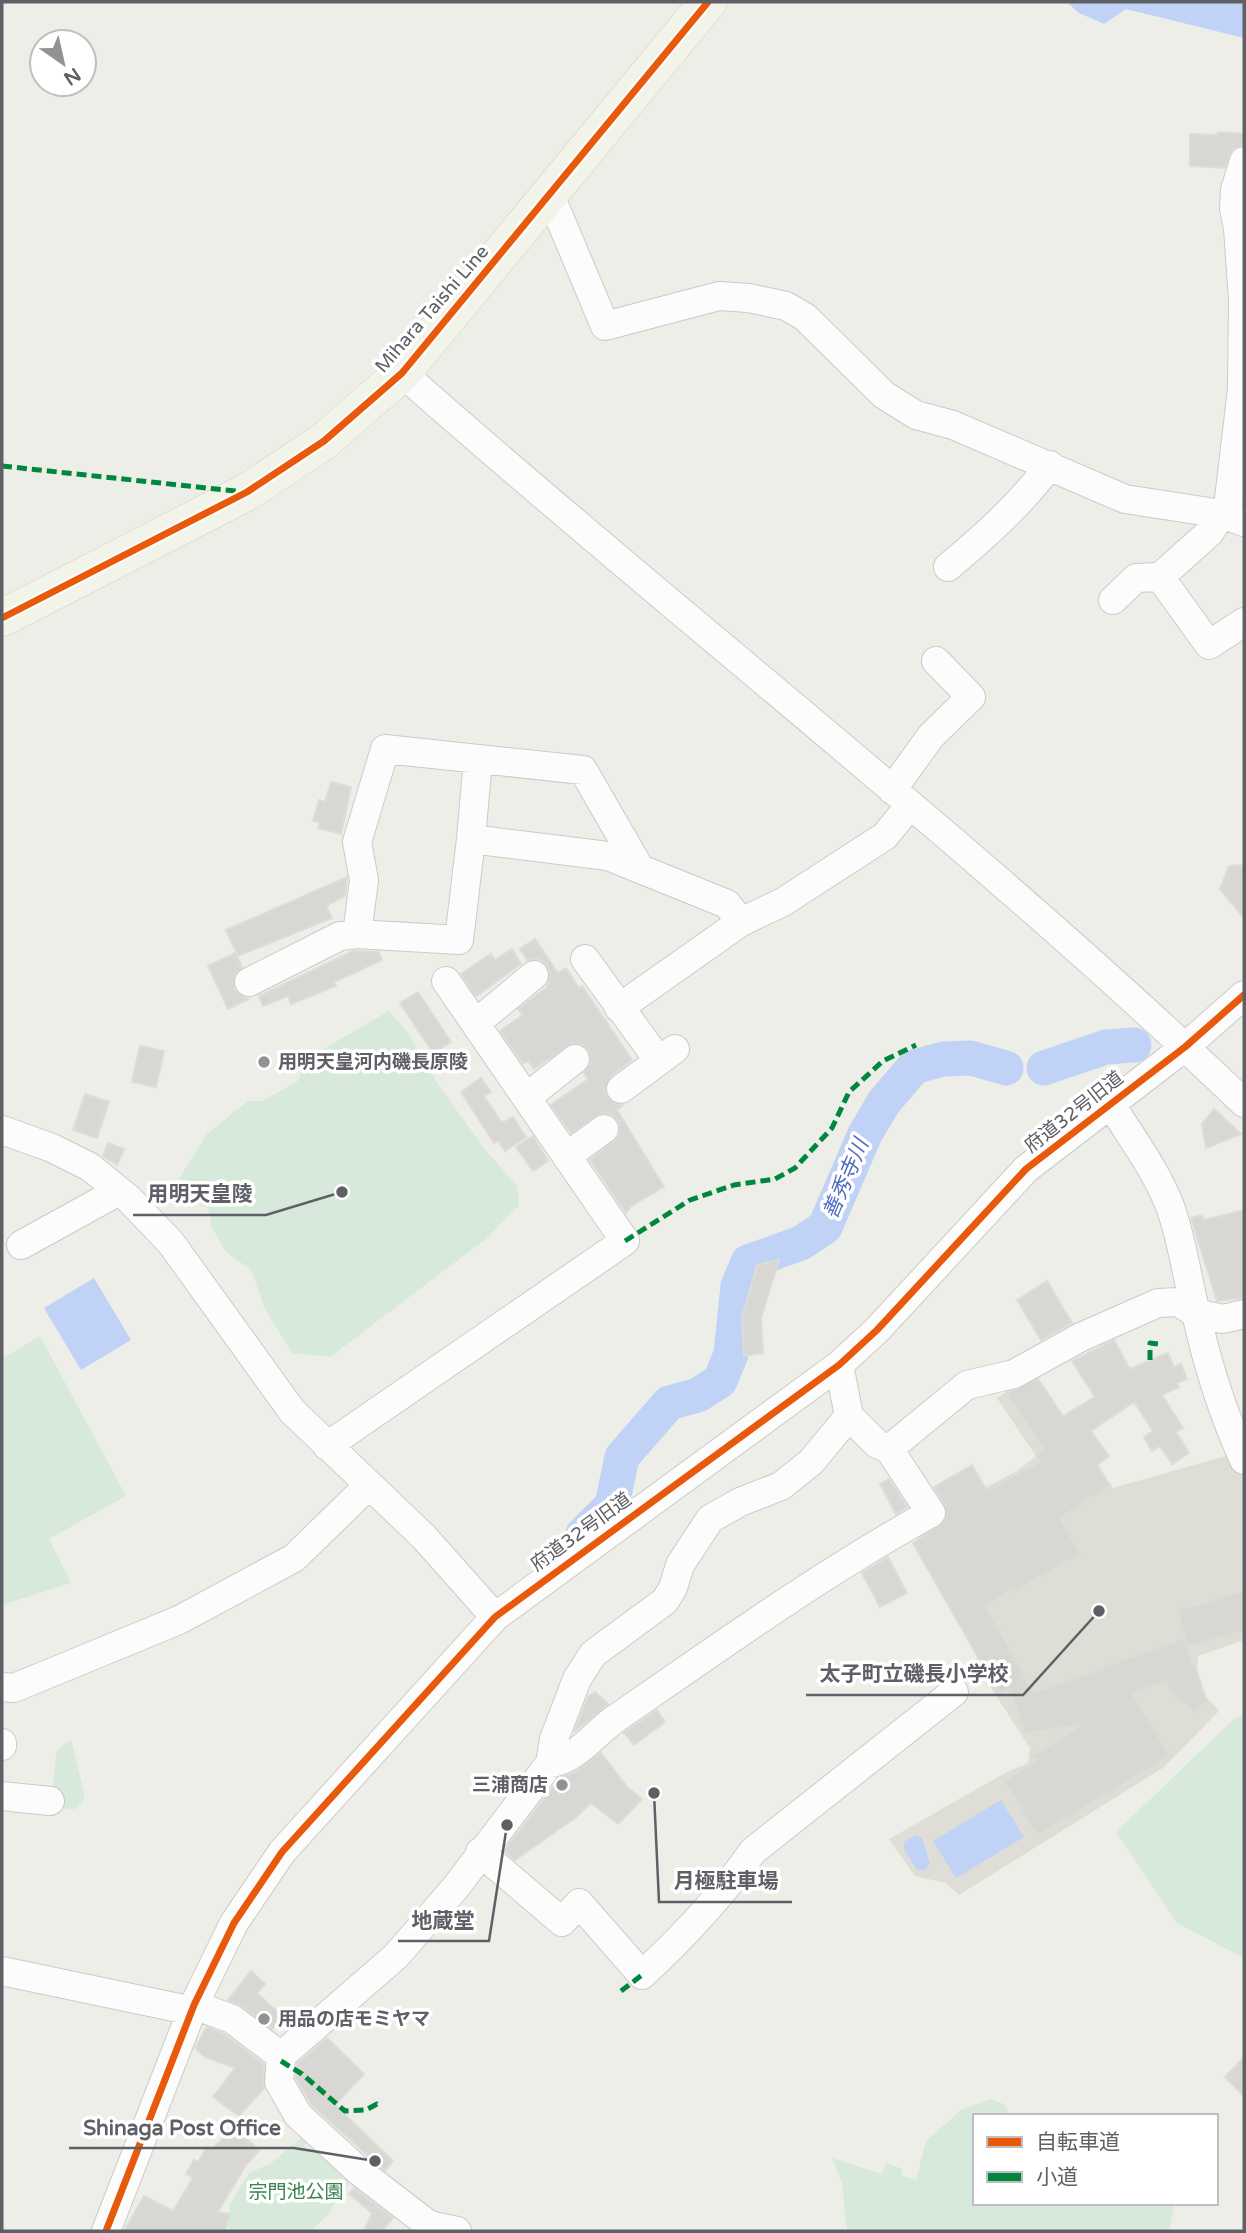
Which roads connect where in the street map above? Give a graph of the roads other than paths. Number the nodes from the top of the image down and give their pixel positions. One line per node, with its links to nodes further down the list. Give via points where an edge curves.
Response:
1 (708, 2): 3 (main road, Mihara Taishi Line)
2 (1244, 161): 4 (street, via 1234,209)
3 (550, 195): 5 (main road, Mihara Taishi Line); 6 (street, via 605,326 719,296 786,306 805,317 884,395 916,415 953,425)
4 (1241, 228): 7 (street, via 1242,388)
5 (402, 373): 11 (main road, Mihara Taishi Line, via 324,441 247,492); 15 (street)
6 (1050, 465): 7 (street, via 1125,499); 8 (street, via 982,538)
7 (1231, 517): 9 (street)
8 (948, 566)
9 (1160, 577): 10 (street, via 1136,578); 12 (street, via 1209,645)
10 (1113, 600)
11 (2, 618)
12 (1244, 622)
13 (936, 661): 15 (street, via 971,697 931,737)
14 (478, 760): 16 (street); 17 (street, via 583,770); 19 (street, via 385,749 357,842 364,880)
15 (901, 797): 18 (street, via 885,836 783,902); 27 (street)
16 (471, 839): 17 (street, via 608,856); 19 (street, via 459,940)
17 (639, 867): 18 (street, via 727,904)
18 (741, 922): 25 (street)
19 (357, 934): 23 (street, via 340,936)
20 (585, 959): 25 (street)
21 (534, 975): 26 (street)
22 (446, 981): 26 (street)
23 (249, 982)
24 (1244, 995): 27 (street, 府道32号旧道)
25 (620, 1008): 29 (street, via 666,1055)
26 (476, 1023): 30 (street)
27 (1185, 1047): 31 (street, 府道32号旧道); 32 (street)
28 (575, 1059): 30 (street)
29 (621, 1089)
30 (527, 1097): 35 (street)
31 (1110, 1103): 38 (street, via 1170,1207 1185,1252); 40 (street, 府道32号旧道, via 1026,1169)
32 (1244, 1103)
33 (604, 1129): 35 (street)
34 (2, 1130): 36 (street, via 80,1162)
35 (567, 1156): 42 (street, via 625,1241)
36 (119, 1191): 37 (street); 42 (street, via 171,1243 292,1411)
37 (19, 1240)
38 (1195, 1313): 39 (street, via 1223,1319); 43 (street, via 1178,1302 1158,1303 1081,1337 1014,1374 967,1385); 44 (street, via 1229,1428)
39 (1244, 1314)
40 (839, 1365): 41 (street); 46 (street, 府道32号旧道)
41 (849, 1416): 43 (street); 49 (street, via 811,1462 781,1486 710,1519 665,1601 593,1654 577,1679 554,1739)
42 (327, 1446): 45 (street)
43 (888, 1449): 49 (street, via 931,1513 780,1605 612,1721 563,1761)
44 (1244, 1460)
45 (369, 1485): 46 (street, via 424,1536); 47 (street, via 294,1558 179,1620 14,1688)
46 (495, 1617): 54 (street, 府道32号旧道, via 282,1852 234,1923)
47 (2, 1686)
48 (954, 1692): 52 (street, via 753,1851 735,1878 642,1975 579,1903 562,1922)
49 (550, 1763): 52 (street)
50 (2, 1797): 51 (street)
51 (50, 1801)
52 (480, 1852): 55 (street, via 396,1956)
53 (2, 1971): 54 (street)
54 (194, 2008): 55 (street, via 232,2019); 57 (street, 府道32号旧道)
55 (281, 2056): 56 (street, via 279,2082 298,2115)
56 (428, 2228): 58 (street)
57 (106, 2231)
58 (457, 2231)

